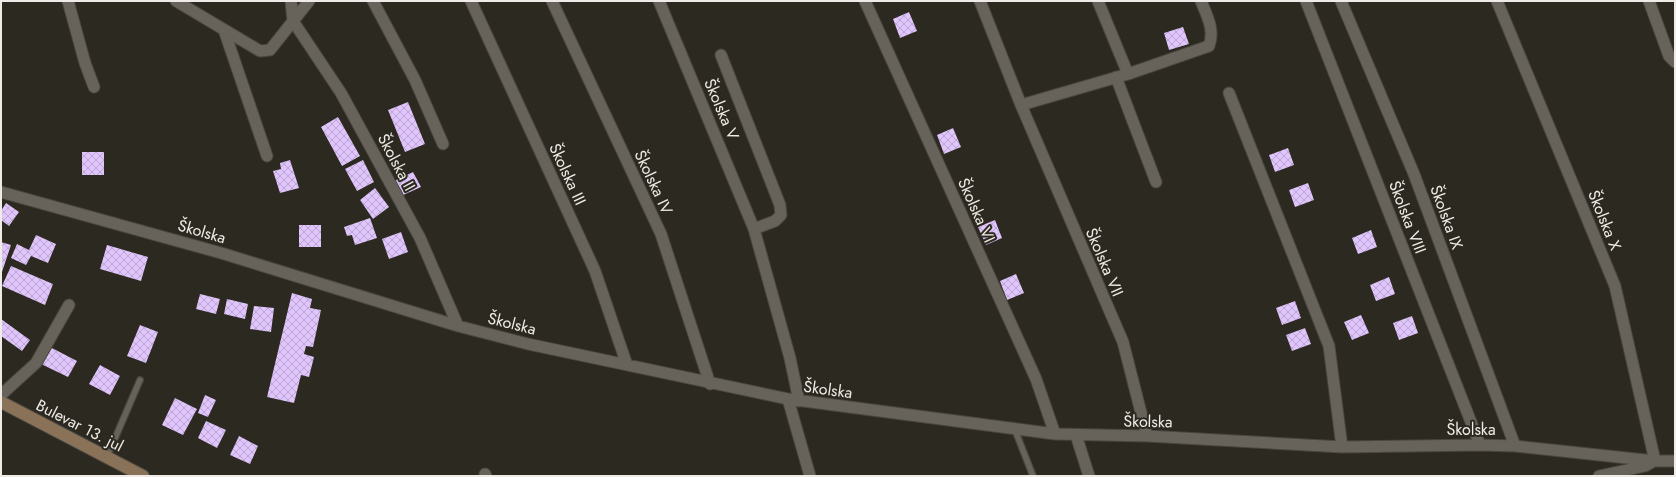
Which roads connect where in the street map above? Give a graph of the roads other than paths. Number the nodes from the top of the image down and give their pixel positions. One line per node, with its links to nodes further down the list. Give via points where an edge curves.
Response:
1 (68, 1): 24 (street)
2 (176, 1): 17 (street)
3 (291, 1): 18 (street)
4 (309, 1): 18 (street)
5 (373, 1): 27 (street, via 415,80)
6 (471, 1): 34 (street, Školska III, via 595,270)
7 (552, 1): 36 (street, Školska IV, via 661,234)
8 (660, 1): 31 (street, Školska V)
9 (865, 1): 41 (street, Školska VI, via 1036,379)
10 (980, 1): 26 (street, Školska VII)
11 (1098, 1): 22 (street)
12 (1201, 1): 22 (street, via 1212,28 1209,46)
13 (1306, 1): 44 (street, Školska VIII)
14 (1340, 1): 45 (street, Školska IX, via 1414,174)
15 (1498, 1): 48 (street, Školska X, via 1615,286)
16 (1649, 1): 21 (street, via 1669,56)
17 (186, 4): 19 (street)
18 (293, 21): 19 (street, via 266,52); 33 (street, Školska II, via 341,93 420,238)
19 (224, 30): 28 (street)
20 (721, 55): 31 (street, Školska V, via 780,205 781,215 775,221)
21 (1675, 62)
22 (1128, 74): 23 (street)
23 (1116, 77): 26 (street); 29 (street)
24 (94, 87)
25 (1229, 93): 46 (street, via 1329,346)
26 (1021, 105): 43 (street, Školska VII, via 1122,342)
27 (443, 144)
28 (268, 156)
29 (1156, 182)
30 (1, 192): 33 (street, Školska, via 221,253)
31 (754, 229): 38 (street, Školska V, via 790,358)
32 (69, 305): 37 (street, via 36,363)
33 (458, 326): 34 (street, Školska)
34 (627, 365): 36 (street, Školska)
35 (140, 380): 47 (lane)
36 (710, 384): 38 (street, Školska)
37 (1, 395)
38 (793, 400): 40 (street, Školska); 52 (street, Školska V)
39 (1, 402): 47 (street, Bulevar 13. jul)
40 (1015, 430): 41 (street, Školska); 53 (lane)
41 (1055, 434): 42 (street, Školska)
42 (1076, 435): 43 (street, Školska); 54 (street)
43 (1147, 436): 46 (street, Školska)
44 (1480, 444): 45 (street, Školska); 46 (street, Školska)
45 (1515, 446): 48 (street, Školska)
46 (1342, 447)
47 (107, 457): 51 (street, Bulevar 13. jul)
48 (1655, 460): 49 (street, Školska); 50 (street, via 1645,466)
49 (1675, 461)
50 (1612, 475): 55 (street)
51 (144, 476)
52 (810, 476)
53 (1033, 476)
54 (1089, 476)
55 (1599, 476)

